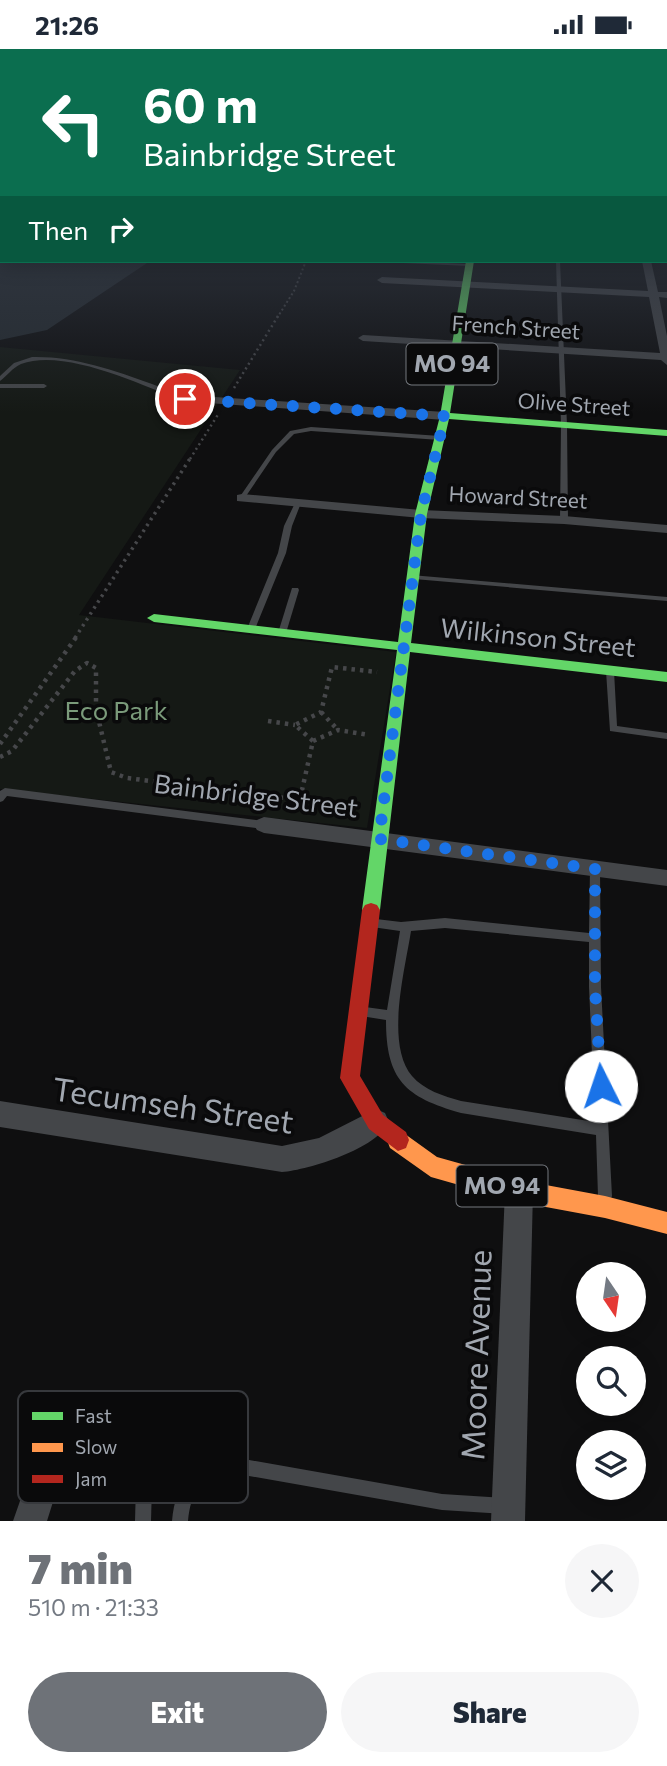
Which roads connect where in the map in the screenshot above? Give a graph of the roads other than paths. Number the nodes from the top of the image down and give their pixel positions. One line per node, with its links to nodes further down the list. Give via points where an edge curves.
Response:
1 (468, 276): 5 (main road, MO 94)
2 (559, 276): 6 (lane)
3 (650, 276): 7 (street)
4 (382, 280): 5 (street)
5 (467, 284): 6 (street); 10 (main road, MO 94)
6 (559, 289): 7 (street); 11 (lane)
7 (654, 294): 8 (street); 12 (street)
8 (667, 295)
9 (363, 338): 10 (street, French Street)
10 (455, 343): 11 (street, French Street); 17 (main road, MO 94)
11 (561, 350): 12 (street, French Street); 19 (lane)
12 (667, 359)
13 (0, 379): 16 (lane, via 18,363 33,358 67,358)
14 (0, 386): 15 (lane)
15 (44, 386)
16 (185, 399): 17 (street, Olive Street); 18 (lane)
17 (445, 416): 19 (main road, Olive Street); 21 (main road, MO 94)
18 (166, 417)
19 (564, 425): 20 (main road, Olive Street); 25 (lane)
20 (667, 433)
21 (440, 437): 22 (lane, via 292,432); 24 (main road, MO 94)
22 (242, 498): 23 (street, Howard Street)
23 (298, 503): 24 (street, Howard Street); 31 (lane)
24 (421, 514): 25 (street, Howard Street); 27 (main road, MO 94)
25 (564, 520): 26 (street, Howard Street)
26 (667, 529)
27 (413, 577): 29 (lane); 33 (main road, MO 94)
28 (295, 590): 32 (lane)
29 (667, 599)
30 (154, 618): 31 (main road, Wilkinson Street)
31 (250, 629): 32 (main road, Wilkinson Street)
32 (282, 633): 33 (main road, Wilkinson Street)
33 (405, 648): 34 (main road, Wilkinson Street); 39 (main road, MO 94)
34 (610, 671): 35 (main road, Wilkinson Street); 36 (lane, via 613,729)
35 (667, 677)
36 (667, 736)
37 (2, 795): 38 (lane, Bainbridge Street)
38 (264, 825): 39 (street, Bainbridge Street)
39 (379, 839): 40 (street, Bainbridge Street); 42 (main road, MO 94)
40 (595, 869): 41 (street, Bainbridge Street); 44 (lane)
41 (667, 878)
42 (369, 922): 43 (lane); 45 (main road, MO 94)
43 (406, 926): 44 (lane, via 445,923); 46 (lane)
44 (595, 938): 49 (lane)
45 (358, 1011): 46 (lane); 48 (main road, MO 94, via 350,1078)
46 (392, 1016): 49 (lane, via 390,1039 395,1060 404,1077 423,1095 456,1108)
47 (0, 1114): 48 (street, Tecumseh Street, via 282,1159 316,1153)
48 (376, 1122): 50 (main road, MO 94, via 430,1166)
49 (603, 1130): 51 (lane)
50 (519, 1191): 51 (main road, MO 94); 59 (street, Moore Avenue)
51 (605, 1207): 52 (main road, MO 94)
52 (643, 1215): 53 (main road, MO 94); 54 (main road)
53 (667, 1217)
54 (667, 1225)
55 (248, 1468): 59 (lane)
56 (36, 1503): 60 (street)
57 (144, 1503): 61 (lane)
58 (181, 1503): 62 (lane)
59 (509, 1517)
60 (30, 1521)
61 (143, 1521)
62 (180, 1521)

